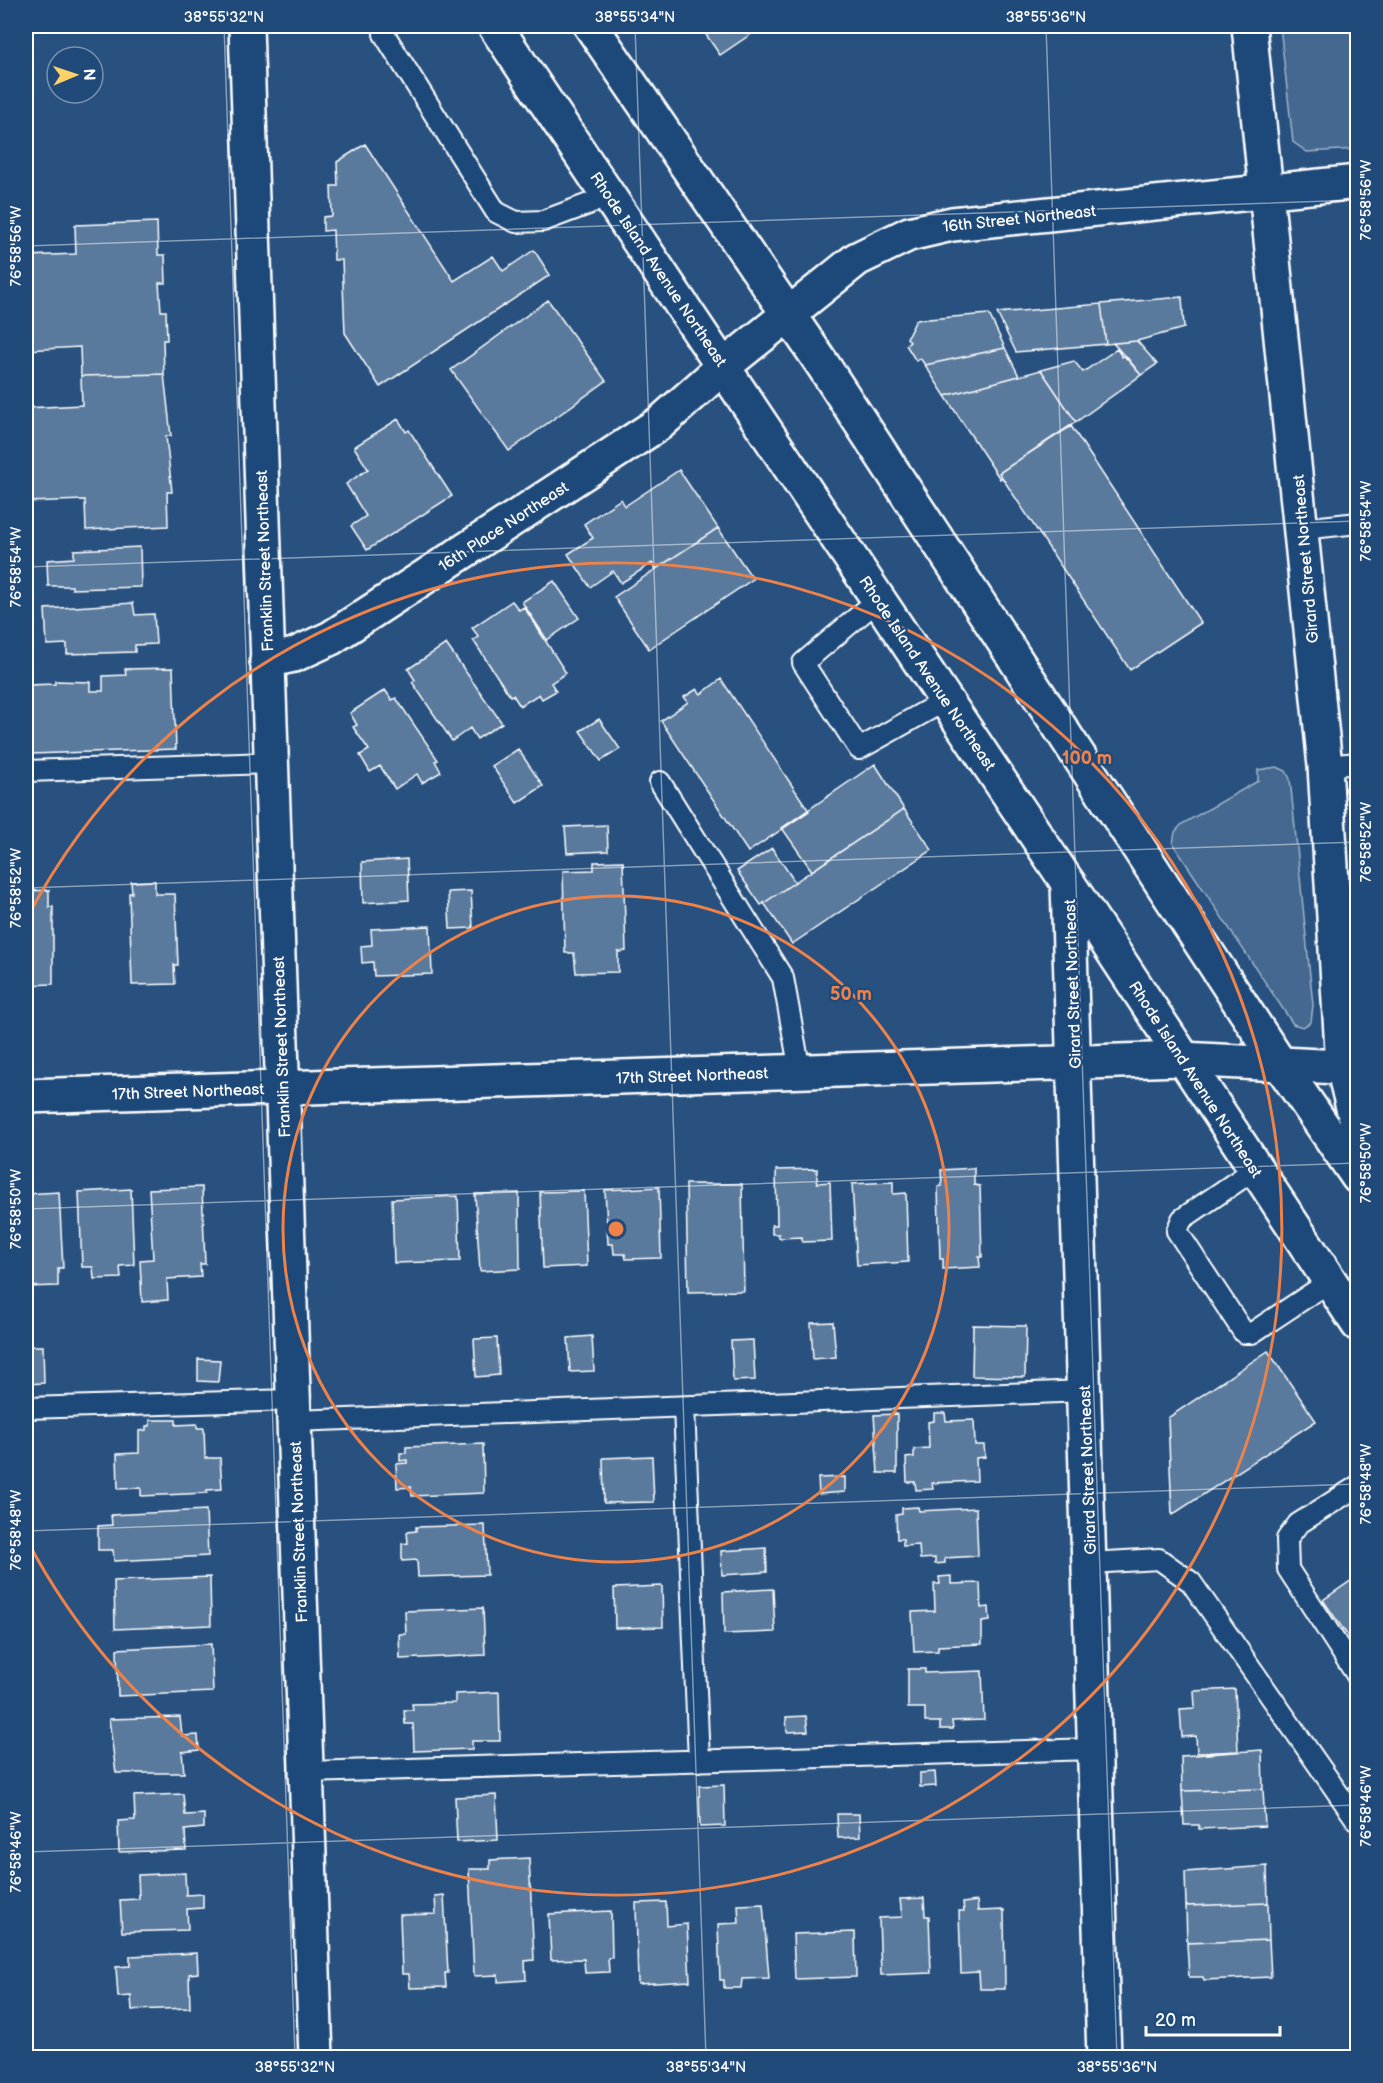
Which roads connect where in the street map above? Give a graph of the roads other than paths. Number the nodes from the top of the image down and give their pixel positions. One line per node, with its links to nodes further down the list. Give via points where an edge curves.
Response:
1 (495, 26): 8 (street, Rhode Island Avenue Northeast)
2 (591, 26): 9 (street)
3 (1249, 26): 7 (street, Girard Street Northeast)
4 (248, 29): 14 (street, Franklin Street Northeast)
5 (384, 34): 8 (lane, via 496,212 516,222 543,221)
6 (1358, 182): 7 (street, 16th Street Northeast)
7 (1267, 192): 9 (street, 16th Street Northeast, via 972,221 923,230 857,259); 12 (street, Girard Street Northeast)
8 (610, 196): 10 (street, Rhode Island Avenue Northeast)
9 (788, 314): 10 (street, 16th Street Northeast); 24 (street)
10 (724, 366): 13 (street, Rhode Island Avenue Northeast); 14 (street, 16th Place Northeast, via 660,423 435,571 321,644)
11 (1358, 523): 12 (lane)
12 (1302, 529): 18 (street, Girard Street Northeast)
13 (879, 599): 15 (street, Rhode Island Avenue Northeast); 15 (lane, via 803,663 859,749)
14 (267, 662): 16 (street, Franklin Street Northeast)
15 (946, 700): 21 (street, Rhode Island Avenue Northeast)
16 (271, 763): 19 (lane); 27 (street, Franklin Street Northeast)
17 (1358, 763): 18 (lane)
18 (1325, 766): 25 (street, Girard Street Northeast)
19 (26, 771)
20 (660, 782): 26 (lane, via 783,978)
21 (1068, 883): 22 (street, Rhode Island Avenue Northeast); 23 (street, Girard Street Northeast)
22 (1182, 1059): 23 (street, 17th Street Northeast); 24 (street, 17th Street Northeast); 30 (street, Rhode Island Avenue Northeast)
23 (1075, 1062): 26 (street, 17th Street Northeast); 34 (street, Girard Street Northeast)
24 (1280, 1064): 25 (street, 17th Street Northeast); 31 (street)
25 (1350, 1067): 29 (street, Girard Street Northeast)
26 (800, 1071): 27 (street, 17th Street Northeast)
27 (282, 1088): 28 (street, 17th Street Northeast); 37 (street, Franklin Street Northeast)
28 (26, 1096)
29 (1358, 1128)
30 (1255, 1169): 32 (street, Rhode Island Avenue Northeast); 32 (lane, via 1182,1219 1177,1232 1244,1333 1252,1333)
31 (1358, 1177)
32 (1329, 1282): 33 (street, Rhode Island Avenue Northeast)
33 (1358, 1324)
34 (1084, 1391): 36 (lane); 39 (street, Girard Street Northeast)
35 (26, 1407): 37 (lane)
36 (684, 1407): 37 (lane); 42 (lane)
37 (293, 1411): 43 (street, Franklin Street Northeast)
38 (1358, 1486): 40 (lane, via 1298,1524 1287,1539 1288,1569)
39 (1090, 1563): 41 (street, Girard Street Northeast); 44 (lane, via 1159,1559 1191,1582)
40 (1358, 1677)
41 (1095, 1749): 42 (lane); 46 (street, Girard Street Northeast)
42 (699, 1761): 43 (lane)
43 (307, 1772): 45 (street, Franklin Street Northeast)
44 (1358, 1822)
45 (316, 2058)
46 (1104, 2058)

